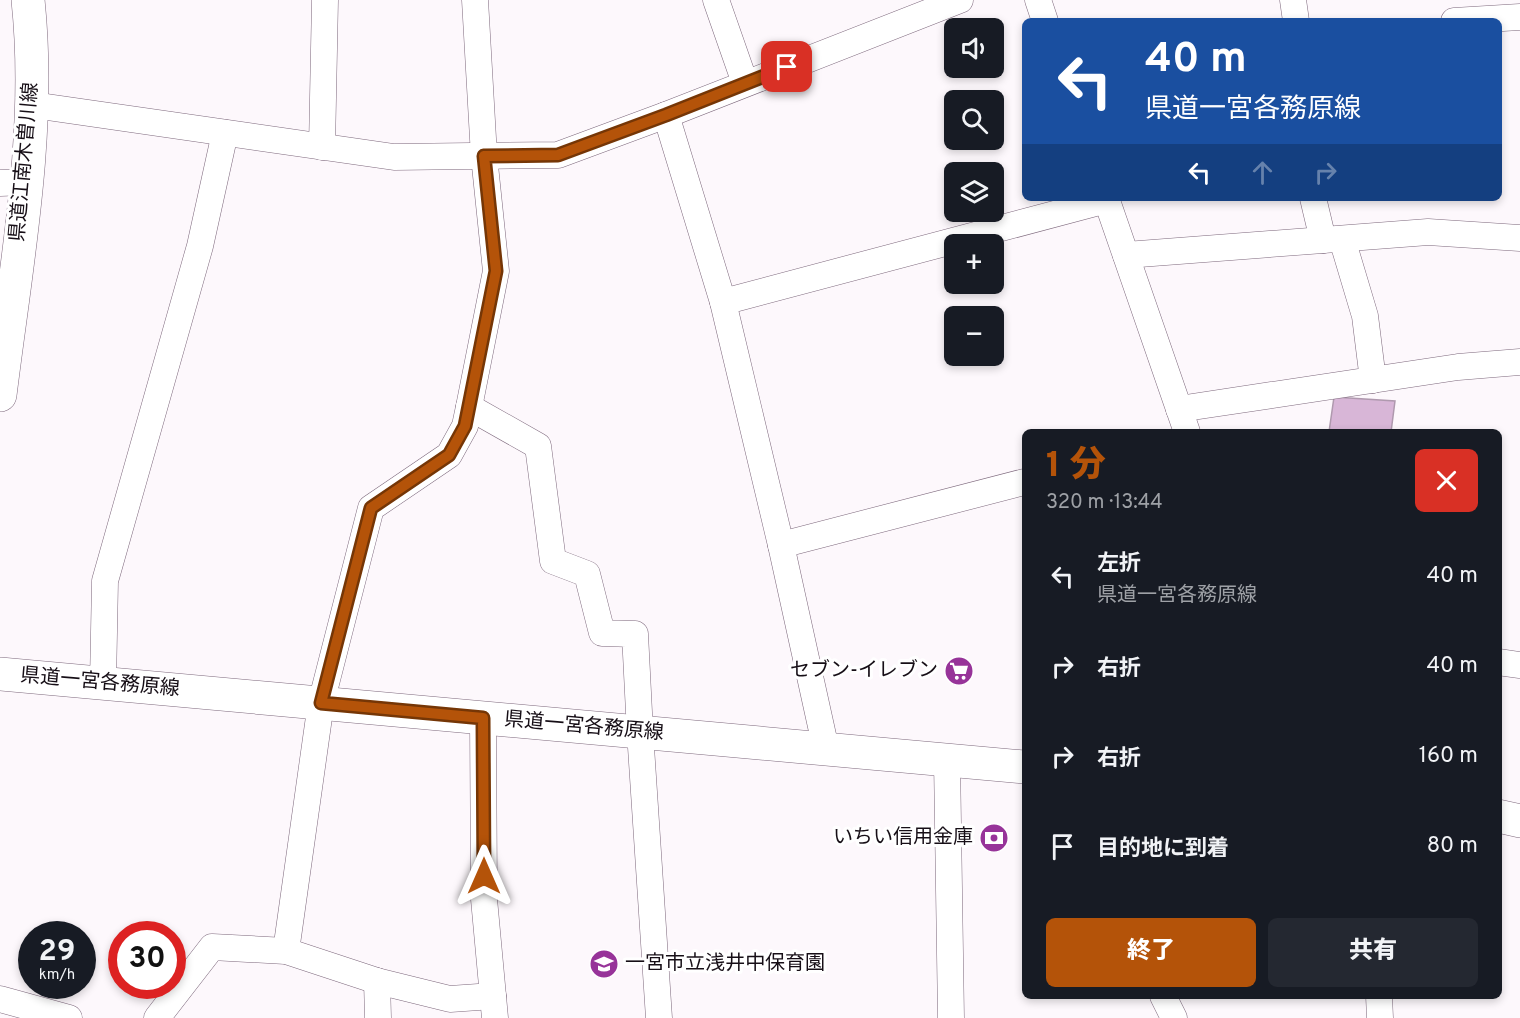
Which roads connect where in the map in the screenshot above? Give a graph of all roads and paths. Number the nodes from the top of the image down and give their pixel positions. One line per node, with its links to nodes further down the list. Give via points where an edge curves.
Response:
1 (28, 0): 13 (main road, 県道江南木曽川線)
2 (325, 0): 16 (street)
3 (475, 0): 17 (street)
4 (716, 0): 12 (street)
5 (960, 0): 12 (street)
6 (1038, 0): 8 (street)
7 (1293, 0): 9 (street)
8 (1044, 18)
9 (1296, 18)
10 (1520, 18): 11 (street)
11 (1502, 19)
12 (745, 83): 14 (street)
13 (33, 105): 15 (street); 18 (main road, 県道江南木曽川線)
14 (666, 115): 17 (street, via 558,155); 25 (street)
15 (225, 133): 16 (street); 36 (street, via 200,246 105,581)
16 (322, 147): 17 (street, via 394,158)
17 (484, 156): 29 (street, via 496,271)
18 (13, 182): 28 (main road, 県道江南木曽川線)
19 (1100, 201): 25 (street)
20 (1108, 201): 24 (street)
21 (1314, 201): 23 (street)
22 (1520, 238): 23 (street, via 1428,231)
23 (1332, 240): 24 (street); 27 (street, via 1365,316)
24 (1126, 255): 30 (street)
25 (723, 302): 32 (street)
26 (1520, 362): 27 (street)
27 (1373, 380): 30 (street)
28 (0, 395)
29 (469, 407): 37 (street, via 465,426 449,455 371,508); 39 (street, via 538,446 553,561 587,574 602,633 635,634)
30 (1183, 420)
31 (1022, 483): 32 (street)
32 (781, 545): 40 (street)
33 (1502, 663): 34 (street)
34 (1520, 665)
35 (0, 674): 36 (main road, 県道一宮各務原線)
36 (104, 683): 37 (main road, 県道一宮各務原線)
37 (321, 703): 38 (main road, 県道一宮各務原線); 45 (street)
38 (483, 718): 39 (main road, 県道一宮各務原線); 50 (street, via 484,899)
39 (640, 732): 40 (main road, 県道一宮各務原線); 54 (street)
40 (826, 749): 41 (main road, 県道一宮各務原線)
41 (947, 760): 42 (main road, 県道一宮各務原線); 55 (street)
42 (1022, 767)
43 (1502, 817): 44 (main road)
44 (1520, 821)
45 (286, 951): 46 (street); 52 (street, via 212,948)
46 (377, 981): 50 (street); 53 (street)
47 (0, 999): 51 (street)
48 (1164, 999): 56 (street)
49 (1380, 999): 57 (street)
50 (494, 1007)
51 (69, 1018)
52 (157, 1018)
53 (378, 1018)
54 (660, 1018)
55 (951, 1018)
56 (1173, 1018)
57 (1380, 1018)

